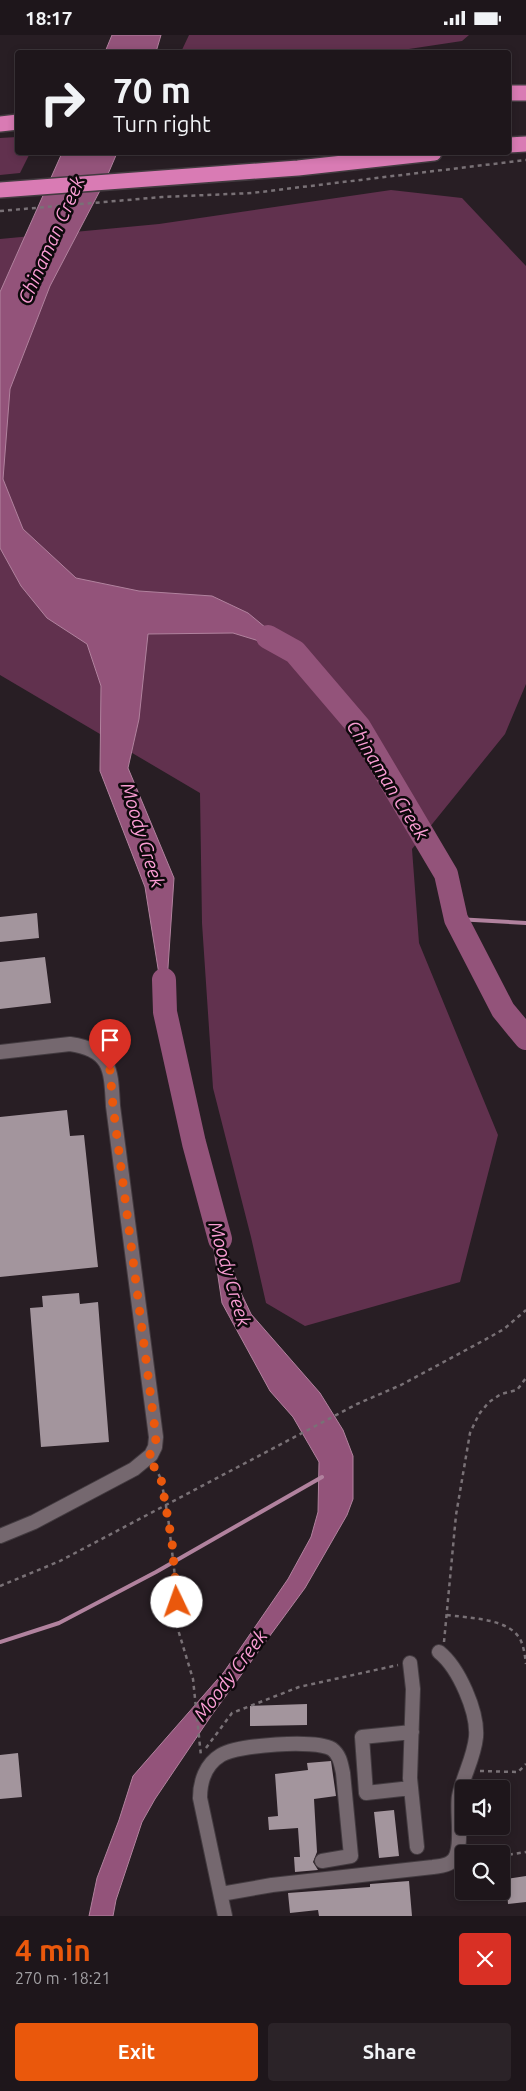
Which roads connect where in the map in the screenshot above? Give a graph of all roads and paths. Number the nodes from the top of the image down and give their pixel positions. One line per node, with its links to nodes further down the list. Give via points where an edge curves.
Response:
1 (511, 93): 2 (highway)
2 (526, 93)
3 (15, 123): 4 (highway)
4 (0, 124)
5 (526, 144): 6 (highway)
6 (511, 145)
7 (416, 155): 9 (highway, via 298,168)
8 (526, 160): 10 (path, via 252,193)
9 (0, 190)
10 (0, 211)
11 (0, 1052): 14 (street, via 80,1045 92,1050 107,1064 156,1437)
12 (526, 1310): 15 (path, via 490,1337)
13 (526, 1378): 18 (path, via 517,1390 500,1394 489,1402 470,1433 456,1515)
14 (149, 1457): 15 (path, via 158,1473); 16 (street, via 127,1473)
15 (166, 1505): 17 (path, via 60,1561); 25 (path, via 175,1571 176,1623 192,1679)
16 (0, 1536)
17 (0, 1586)
18 (447, 1615): 20 (path, via 495,1622 513,1631); 21 (path)
19 (526, 1637): 20 (path)
20 (520, 1639): 23 (path)
21 (439, 1653): 27 (street, via 456,1671 474,1719 476,1737)
22 (410, 1663): 24 (street); 25 (path, via 299,1687 232,1713)
23 (526, 1664)
24 (412, 1731): 29 (street); 29 (street, via 362,1737 366,1793)
25 (202, 1756): 28 (path)
26 (526, 1764): 27 (path, via 518,1772)
27 (468, 1770): 34 (street, via 459,1798 457,1856 448,1864)
28 (205, 1773): 33 (street, via 222,1754 246,1748 296,1743 330,1748 338,1756 343,1773 352,1856); 34 (street, via 200,1798)
29 (411, 1788): 30 (street)
30 (417, 1847)
31 (526, 1853): 32 (path)
32 (510, 1855)
33 (322, 1861)
34 (222, 1894): 35 (street)
35 (225, 1916)

